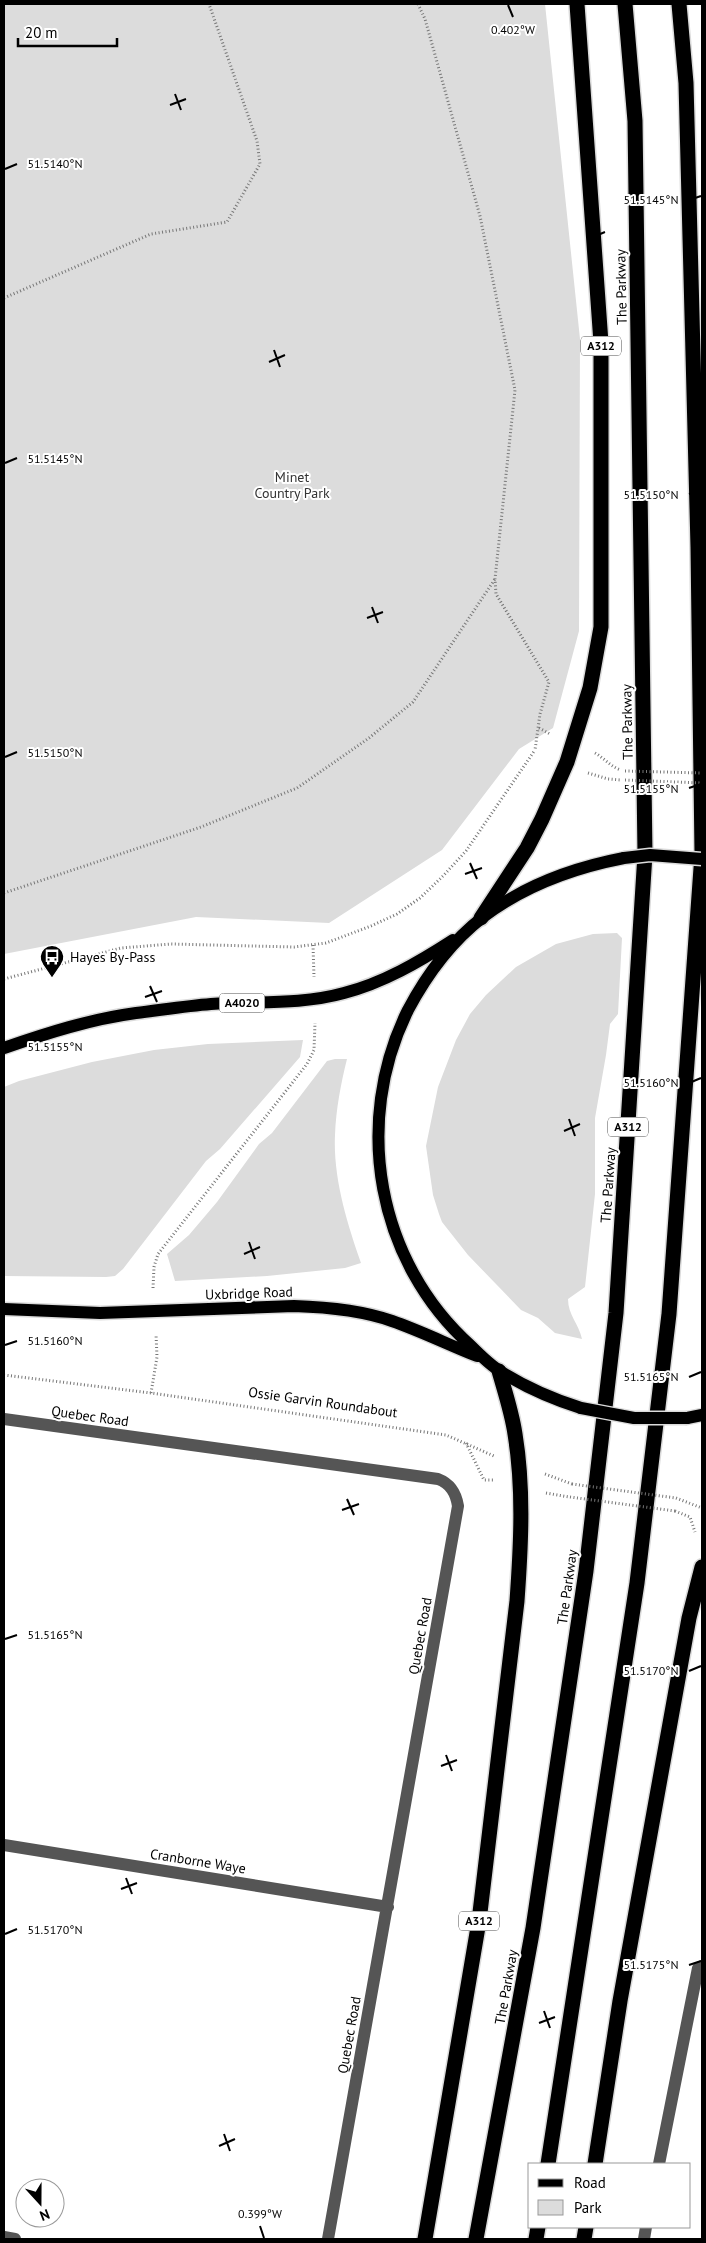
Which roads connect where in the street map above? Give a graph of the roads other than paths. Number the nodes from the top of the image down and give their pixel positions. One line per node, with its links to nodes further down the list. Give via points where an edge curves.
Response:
1 (577, 4): 5 (highway, A312, via 601,343 601,627 590,688 567,762 531,841)
2 (625, 4): 24 (highway, The Parkway / A312, via 634,121 645,854 616,1313 586,1571 533,1928)
3 (679, 4): 17 (highway, via 686,83 702,854 669,1314 637,1583)
4 (702, 859): 5 (main road, bridge, via 650,855 590,864 525,890)
5 (481, 918): 6 (main road)
6 (469, 929): 7 (main road, A4020, via 403,970 344,994 134,1013 58,1030); 9 (main road, via 430,975 400,1027 382,1084 378,1144 387,1210 398,1245 435,1308)
7 (4, 1048)
8 (4, 1309): 9 (main road, Uxbridge Road, via 100,1313 322,1307 392,1321)
9 (486, 1360): 10 (main road)
10 (499, 1371): 11 (main road, bridge, via 540,1393 581,1408 634,1418); 23 (highway, A312, via 520,1466 521,1553 517,1601 479,1921)
11 (702, 1415)
12 (4, 1419): 15 (street, Quebec Road, via 438,1479 454,1491 458,1506)
13 (702, 1567): 18 (highway, via 689,1618 625,1971)
14 (4, 1845): 15 (street, Cranborne Waye)
15 (388, 1907): 22 (street, Quebec Road)
16 (702, 1966): 19 (street, via 698,1968)
17 (548, 2163)
18 (595, 2163)
19 (659, 2163)
20 (4, 2237): 21 (street)
21 (15, 2239)
22 (328, 2239)
23 (425, 2239)
24 (476, 2239)

